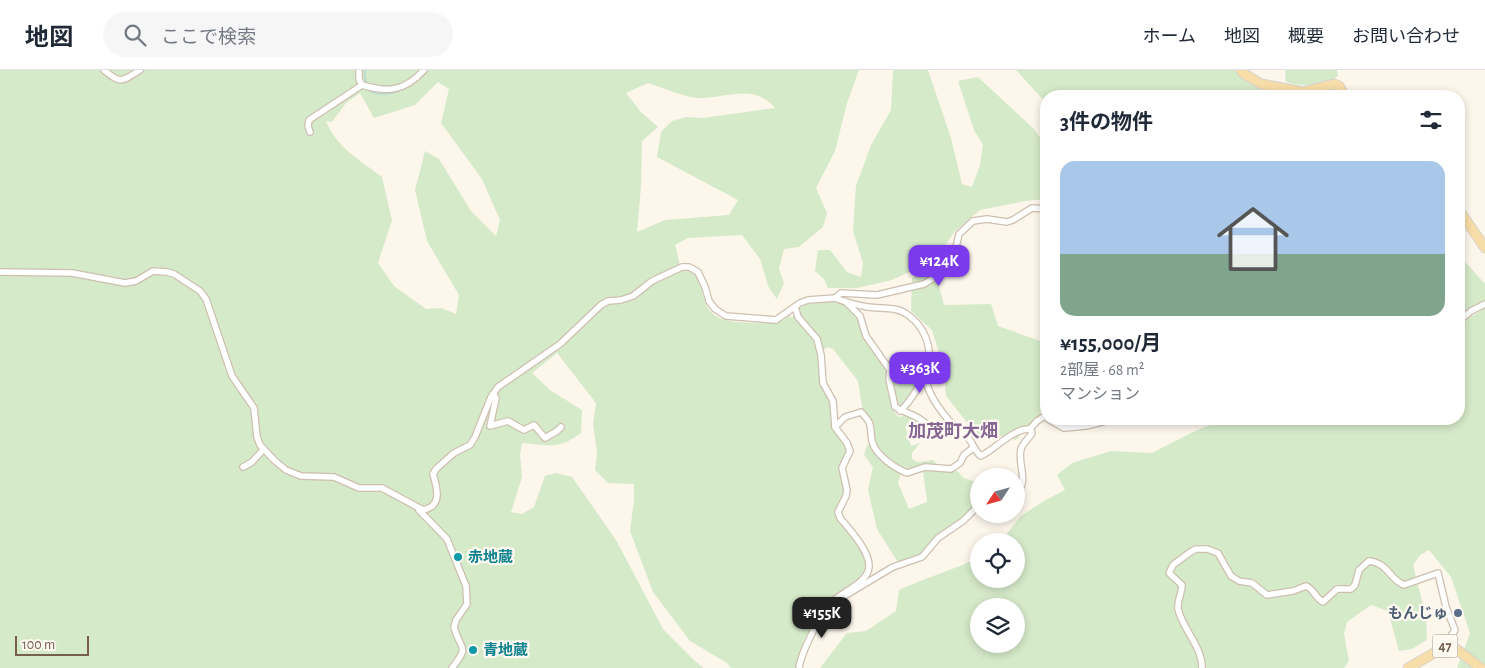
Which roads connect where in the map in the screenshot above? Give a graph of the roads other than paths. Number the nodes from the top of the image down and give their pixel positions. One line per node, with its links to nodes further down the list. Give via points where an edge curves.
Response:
1 (104, 70): 2 (street, via 120,81)
2 (140, 70)
3 (358, 70): 6 (street, via 359,79)
4 (424, 70): 6 (street, via 394,90)
5 (1241, 70): 7 (main road, via 1261,84)
6 (366, 86): 10 (street, via 309,120)
7 (1292, 90)
8 (1311, 90): 9 (main road, via 1334,84)
9 (1341, 90)
10 (310, 132)
11 (1040, 208): 15 (street, via 1032,208 1007,222 972,221 959,234 948,266 924,284 877,295 841,293)
12 (1465, 219): 13 (main road)
13 (1485, 248)
14 (0, 272): 31 (street, via 72,273 125,283 159,271 174,274 200,291 210,306 232,376 254,408 256,437)
15 (835, 298): 16 (street); 18 (street, via 808,300)
16 (847, 303): 20 (street, via 898,310 915,321 927,338 929,367); 22 (street, via 860,316 866,336 890,370 895,407)
17 (1485, 304): 19 (street)
18 (795, 306): 21 (street, via 776,320 726,316 709,301 698,272 682,267 652,281 633,296 601,305 560,344); 28 (street, via 798,317 817,339 822,355 823,383 832,401)
19 (1465, 316)
20 (925, 378): 22 (street); 30 (street, via 939,408 969,439)
21 (492, 394): 27 (street, via 496,398 490,426 508,421 524,430 534,425 545,438); 34 (street, via 470,445 454,453 433,474 438,493 435,504 426,510)
22 (900, 411): 24 (street, via 921,418)
23 (1040, 419): 29 (street)
24 (925, 424)
25 (1059, 425): 26 (street, via 1064,428)
26 (1090, 425)
27 (561, 427)
28 (835, 427): 30 (street, via 845,417 861,412 872,426 872,442 876,449 895,468 907,473 925,467 951,470); 36 (street, via 850,451 842,468 846,496 838,512 864,549 869,567 865,577)
29 (1030, 429): 30 (street, via 1014,434 981,456); 33 (street, via 1031,436 1021,446)
30 (973, 448)
31 (263, 450): 32 (street); 34 (street, via 292,474 338,478 359,488 382,488)
32 (243, 467)
33 (1021, 468)
34 (419, 509): 38 (street, via 447,539 467,589 467,604 454,627 464,651)
35 (970, 514): 36 (street, via 938,538 922,557 893,567)
36 (830, 604): 39 (street, via 804,651)
37 (1448, 645): 40 (street, via 1455,630 1438,573 1404,585 1377,562 1369,561 1359,570 1351,589 1337,588 1323,602 1306,586 1267,594 1252,582 1239,581 1231,576 1218,554 1196,549 1173,565 1169,573 1182,585 1179,610 1202,656); 41 (main road, 47); 42 (main road, 47)
38 (452, 668)
39 (799, 668)
40 (1202, 668)
41 (1408, 668)
42 (1481, 668)

